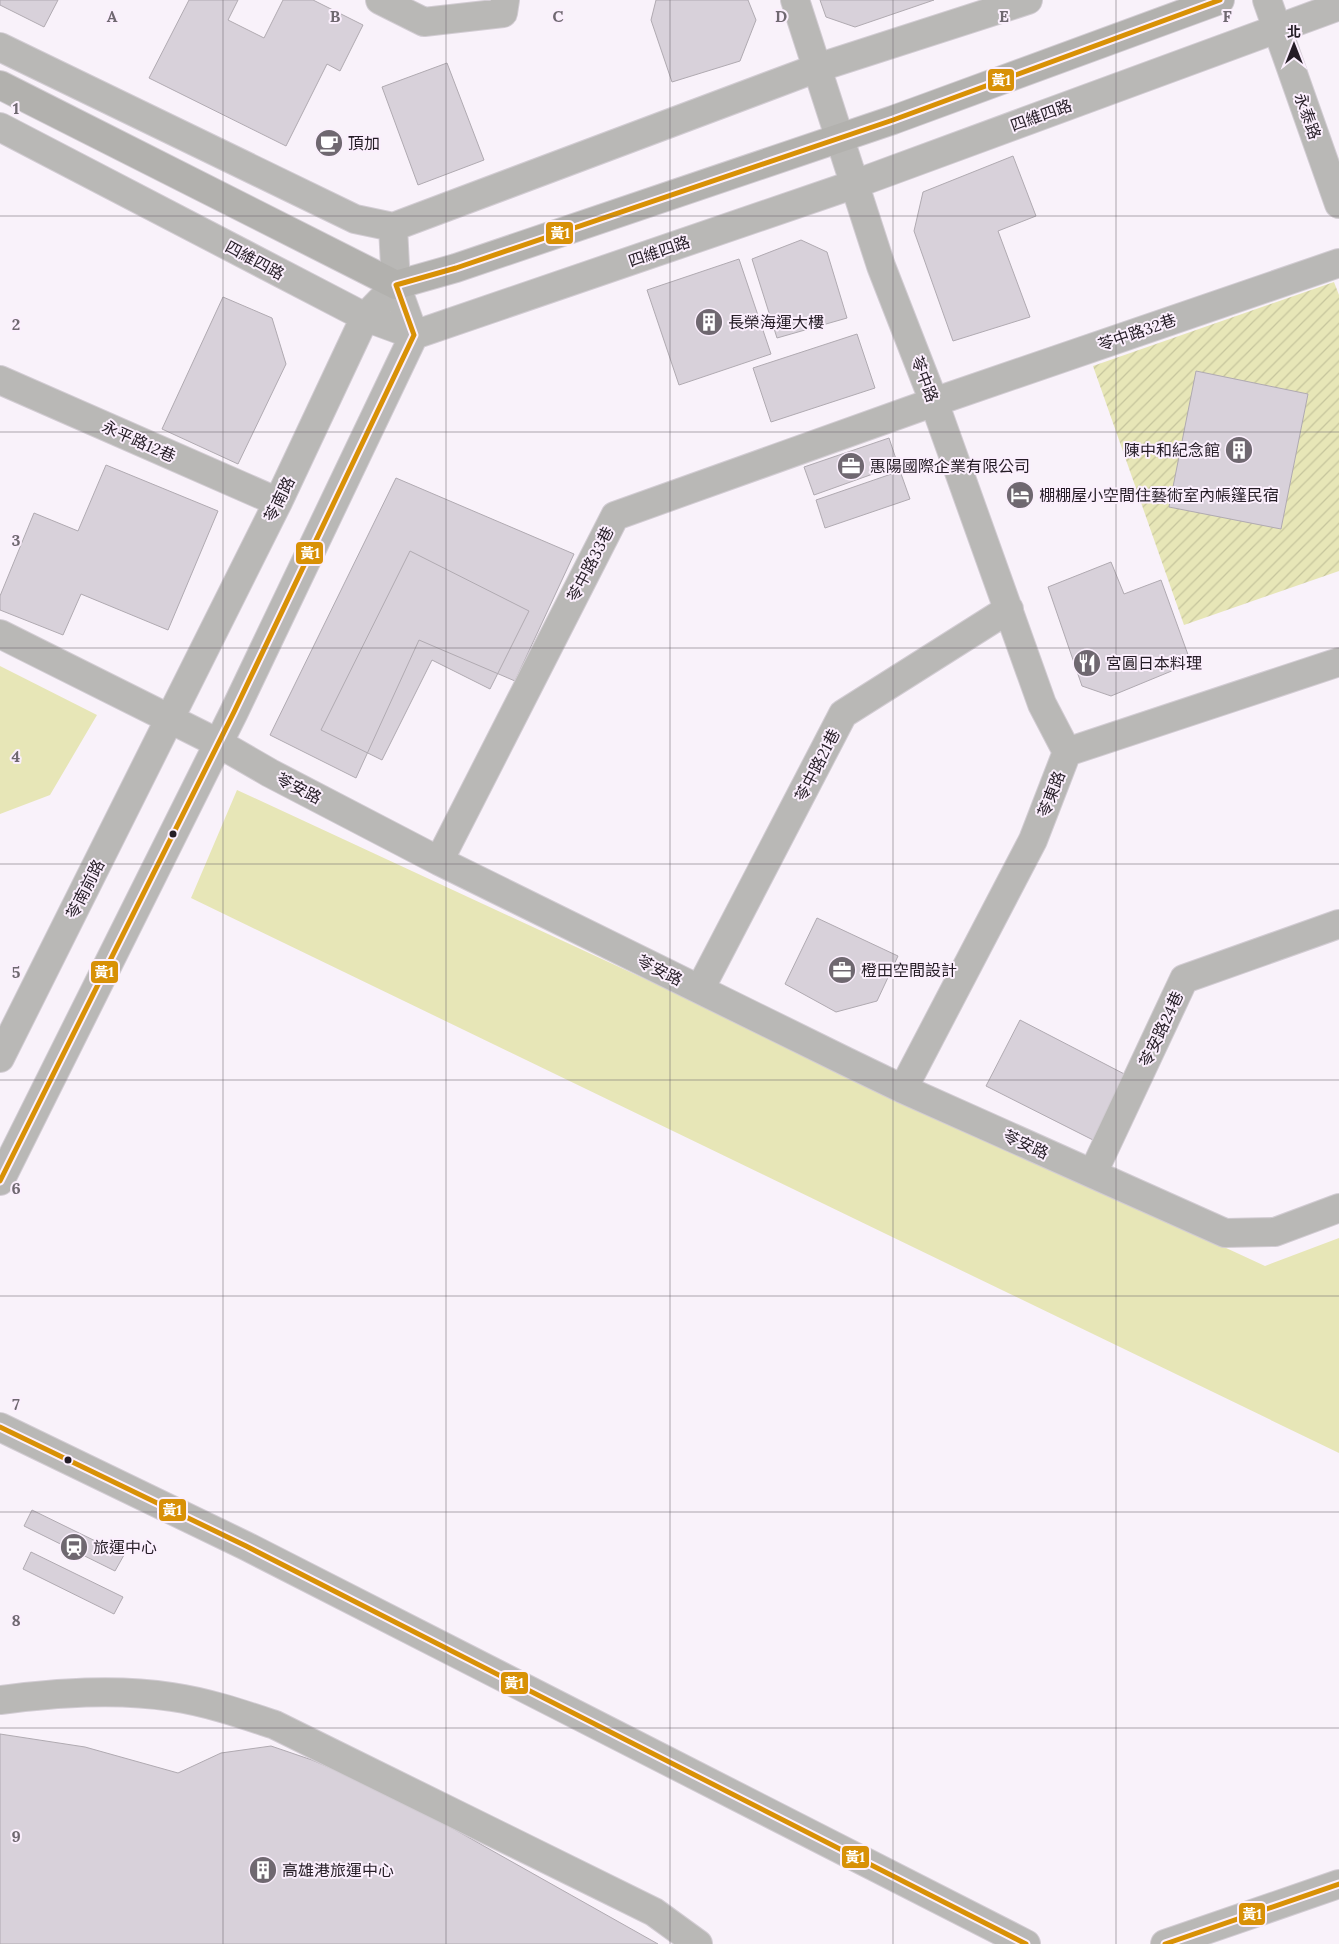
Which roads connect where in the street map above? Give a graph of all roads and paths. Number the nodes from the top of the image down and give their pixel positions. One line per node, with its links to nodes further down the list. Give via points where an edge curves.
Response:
1 (380, 0): 2 (street, via 424,22 503,13)
2 (505, 0)
3 (795, 0): 10 (street, 苓中路)
4 (1220, 0): 13 (main road)
5 (1266, 0): 8 (street, 永泰路)
6 (1017, 2): 10 (street)
7 (1339, 6): 8 (street, 四維四路)
8 (1276, 28): 14 (street, 四維四路); 15 (street, 永泰路)
9 (0, 47): 16 (street, via 355,219)
10 (818, 68): 13 (street, 苓中路); 16 (street)
11 (0, 85): 18 (main road)
12 (0, 126): 19 (street, 四維四路)
13 (839, 139): 14 (street, 苓中路); 18 (main road, via 456,268)
14 (854, 184): 20 (street, 四維四路); 22 (street, 苓中路, via 881,266)
15 (1339, 203)
16 (393, 227): 18 (street)
17 (1339, 263): 22 (street, 苓中路32巷)
18 (396, 284): 19 (street, 苓南路); 20 (street)
19 (365, 317): 20 (street, 四維四路); 23 (street, 苓南路)
20 (414, 335): 28 (street)
21 (0, 380): 23 (street, 永平路12巷)
22 (934, 402): 24 (street, 苓中路); 30 (street, 苓中路33巷, via 615,516)
23 (278, 502): 27 (street, 苓南路)
24 (1009, 609): 29 (street, 苓中路, via 1042,704); 32 (street, 苓中路21巷, via 843,714)
25 (0, 634): 27 (street, 苓安路)
26 (1339, 662): 29 (street, 苓東路)
27 (170, 720): 28 (street, 苓安路); 33 (street, 苓南前路)
28 (218, 743): 30 (street, 苓安路); 36 (street)
29 (1067, 752): 34 (street, 苓東路, via 1033,840)
30 (439, 861): 32 (street, 苓安路)
31 (1339, 924): 35 (street, 苓安路24巷, via 1184,979)
32 (700, 989): 34 (street, 苓安路)
33 (0, 1058)
34 (903, 1089): 35 (street, 苓安路)
35 (1093, 1173): 37 (street, 苓安路, via 1225,1233 1275,1232)
36 (0, 1181)
37 (1339, 1208)
38 (0, 1427): 42 (street, via 246,1546)
39 (0, 1700): 41 (street, via 114,1692 162,1696 228,1710 275,1725 654,1912)
40 (1339, 1884): 43 (street)
41 (698, 1944)
42 (1026, 1944)
43 (1165, 1944)

